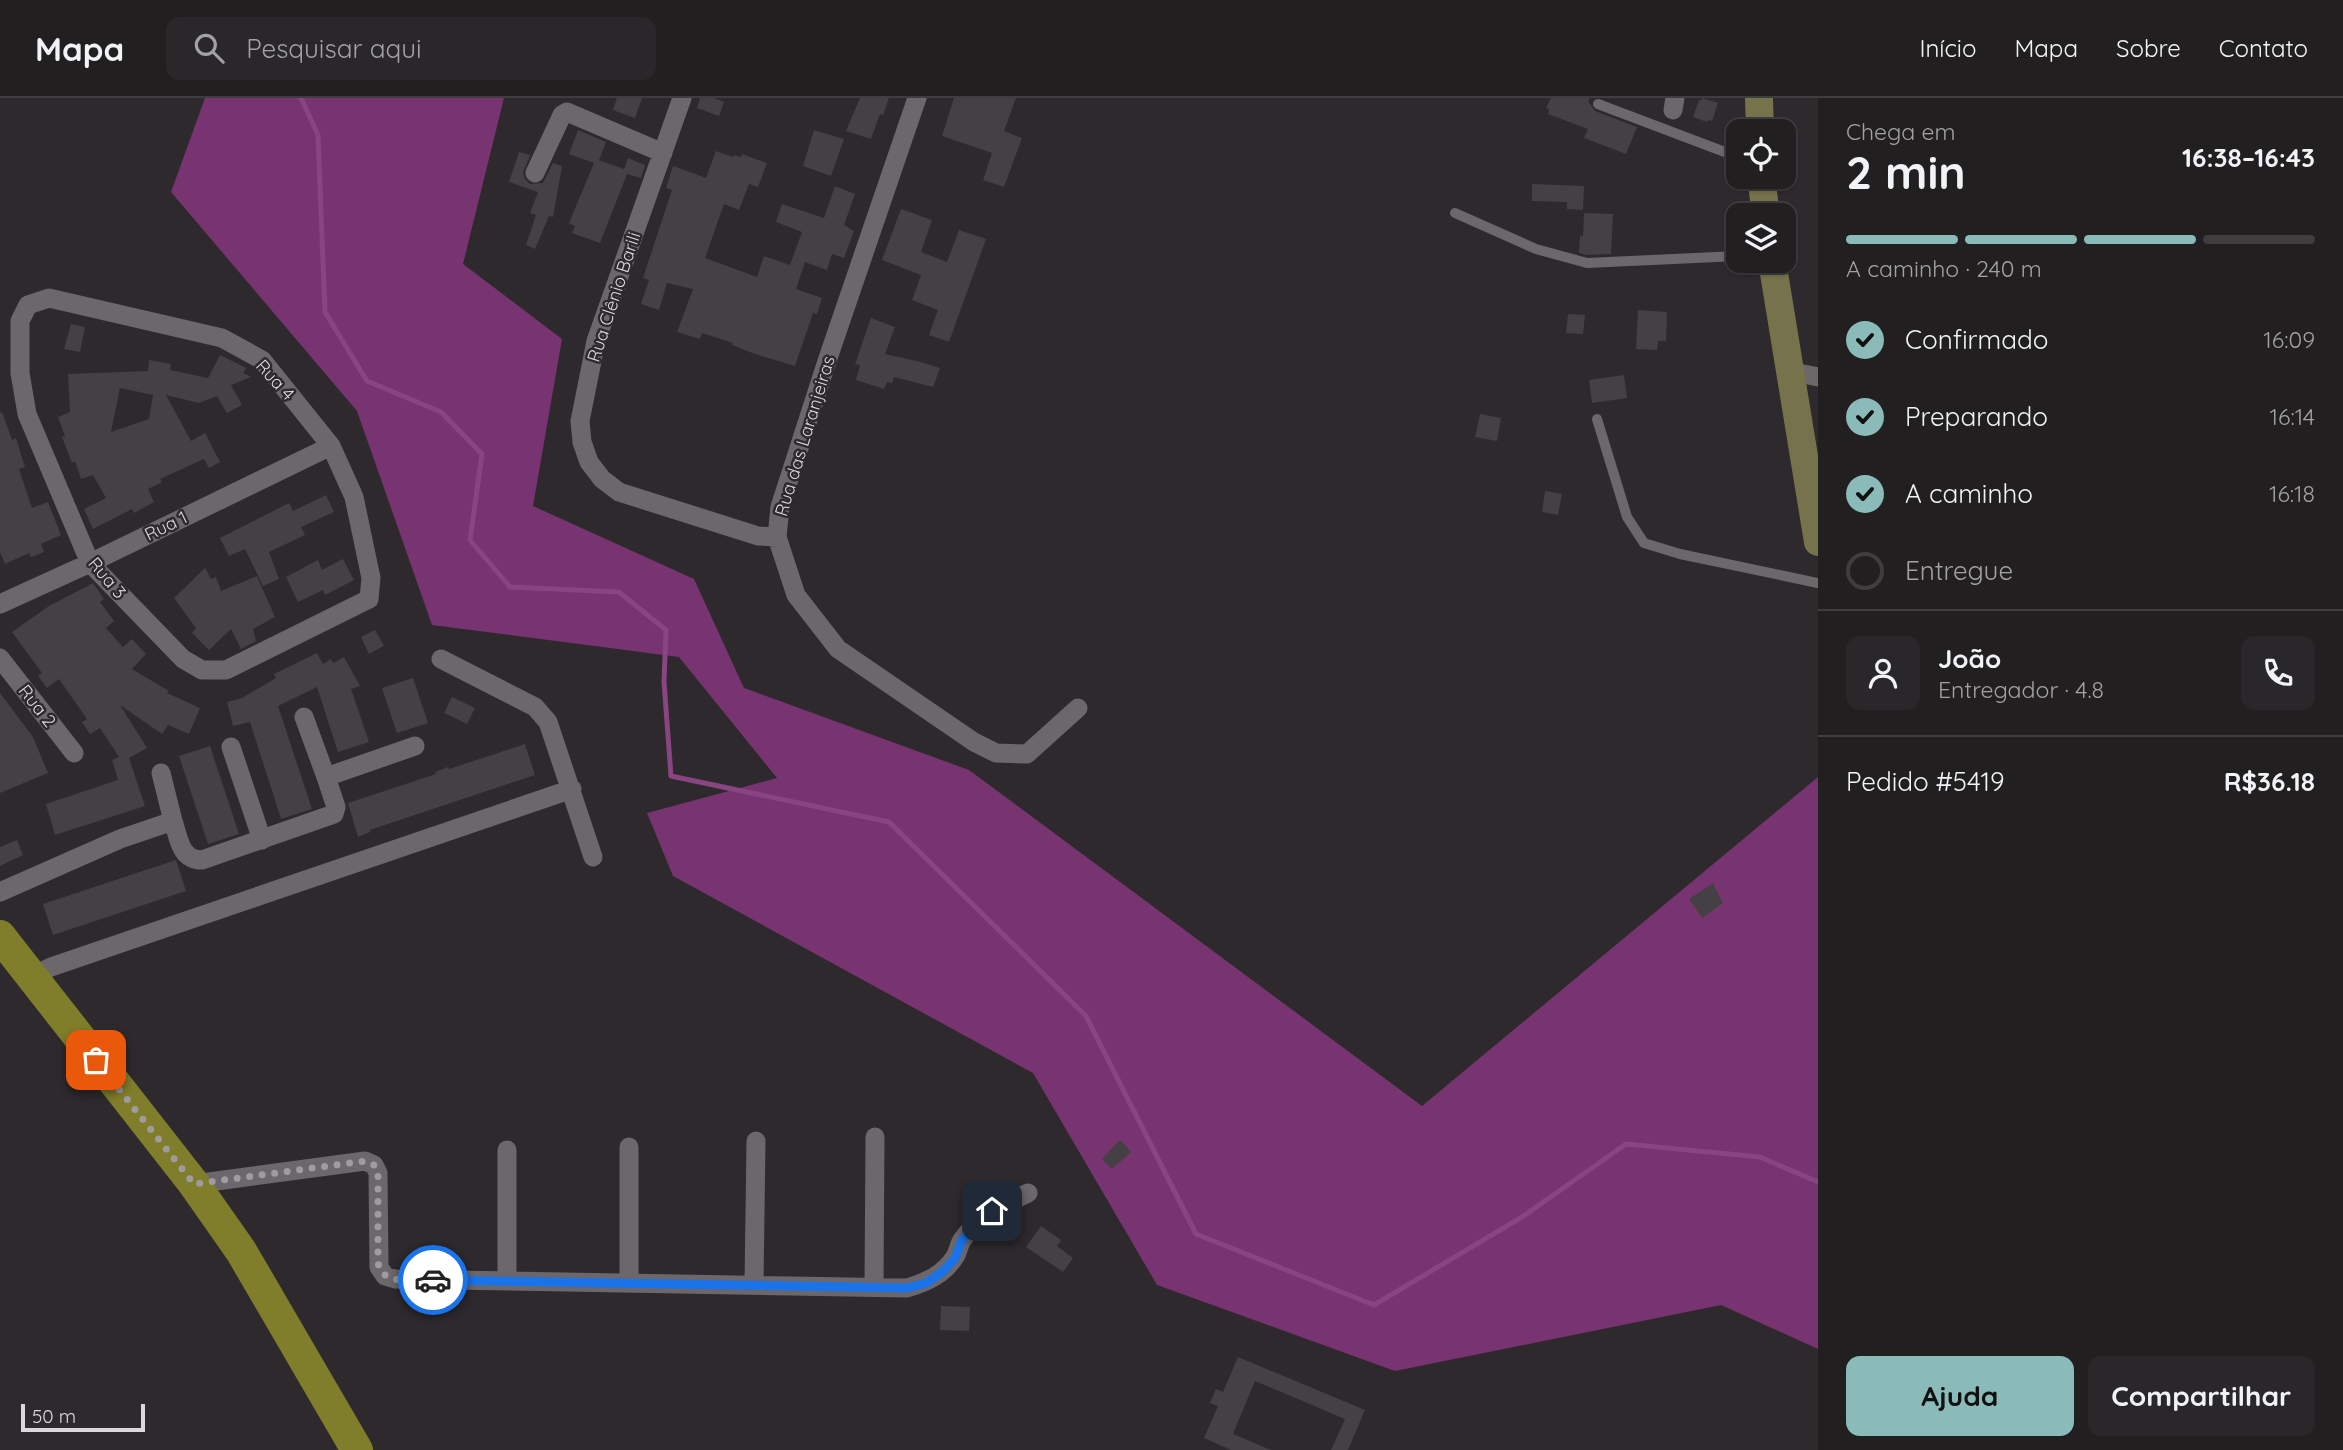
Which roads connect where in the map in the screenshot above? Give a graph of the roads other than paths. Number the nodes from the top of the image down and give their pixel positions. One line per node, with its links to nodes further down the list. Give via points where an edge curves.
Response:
1 (682, 98): 7 (street, Rua Clênio Barili)
2 (917, 98): 17 (street, Rua das Laranjeiras, via 780,508)
3 (1759, 98): 5 (street)
4 (1598, 104): 6 (lane)
5 (1760, 119)
6 (1726, 152)
7 (663, 153): 8 (street, via 567,112); 17 (street, Rua Clênio Barili, via 596,341 580,421 582,442 589,462 619,492 758,536)
8 (535, 173)
9 (1455, 213): 10 (lane, via 1536,249 1587,263)
10 (1726, 257)
11 (1774, 273): 13 (street)
12 (49, 298): 16 (street, Rua 4, via 222,338 262,360); 19 (street, Rua 3, via 28,305 20,321 20,373 27,414)
13 (1788, 370): 14 (street); 18 (street)
14 (1818, 377)
15 (1597, 419): 20 (lane, via 1628,517 1644,543 1680,555)
16 (331, 446): 19 (street, Rua 1); 21 (street, Rua 4, via 354,497 371,578)
17 (777, 537): 25 (street, Rua das Laranjeiras, via 796,596 838,649 974,743 996,753 1027,754)
18 (1818, 542)
19 (90, 563): 21 (street, Rua 3, via 183,659 202,670 226,670); 22 (street, Rua 1)
20 (1818, 583)
21 (369, 599)
22 (0, 604)
23 (0, 658): 29 (street, Rua 2)
24 (441, 659): 32 (street, via 535,707 548,722)
25 (1078, 708)
26 (304, 717): 31 (street)
27 (415, 746): 31 (street)
28 (231, 747): 34 (street)
29 (75, 753)
30 (161, 772): 33 (street)
31 (326, 777): 34 (street, via 334,814)
32 (572, 789): 35 (street); 37 (street, via 51,967)
33 (173, 821): 34 (street, via 185,855 193,860); 36 (street)
34 (262, 839)
35 (593, 857)
36 (0, 892)
37 (10, 956): 42 (main road)
38 (875, 1137): 47 (street)
39 (756, 1141): 46 (street)
40 (629, 1147): 45 (street)
41 (507, 1150): 44 (street)
42 (194, 1184): 44 (street, via 365,1161 378,1173 379,1267 385,1276); 48 (main road, via 241,1251)
43 (1028, 1192): 47 (street, via 992,1211 962,1240 955,1258 926,1283 907,1288)
44 (508, 1281): 45 (street)
45 (629, 1283): 46 (street)
46 (754, 1285): 47 (street)
47 (874, 1287)
48 (358, 1450)

